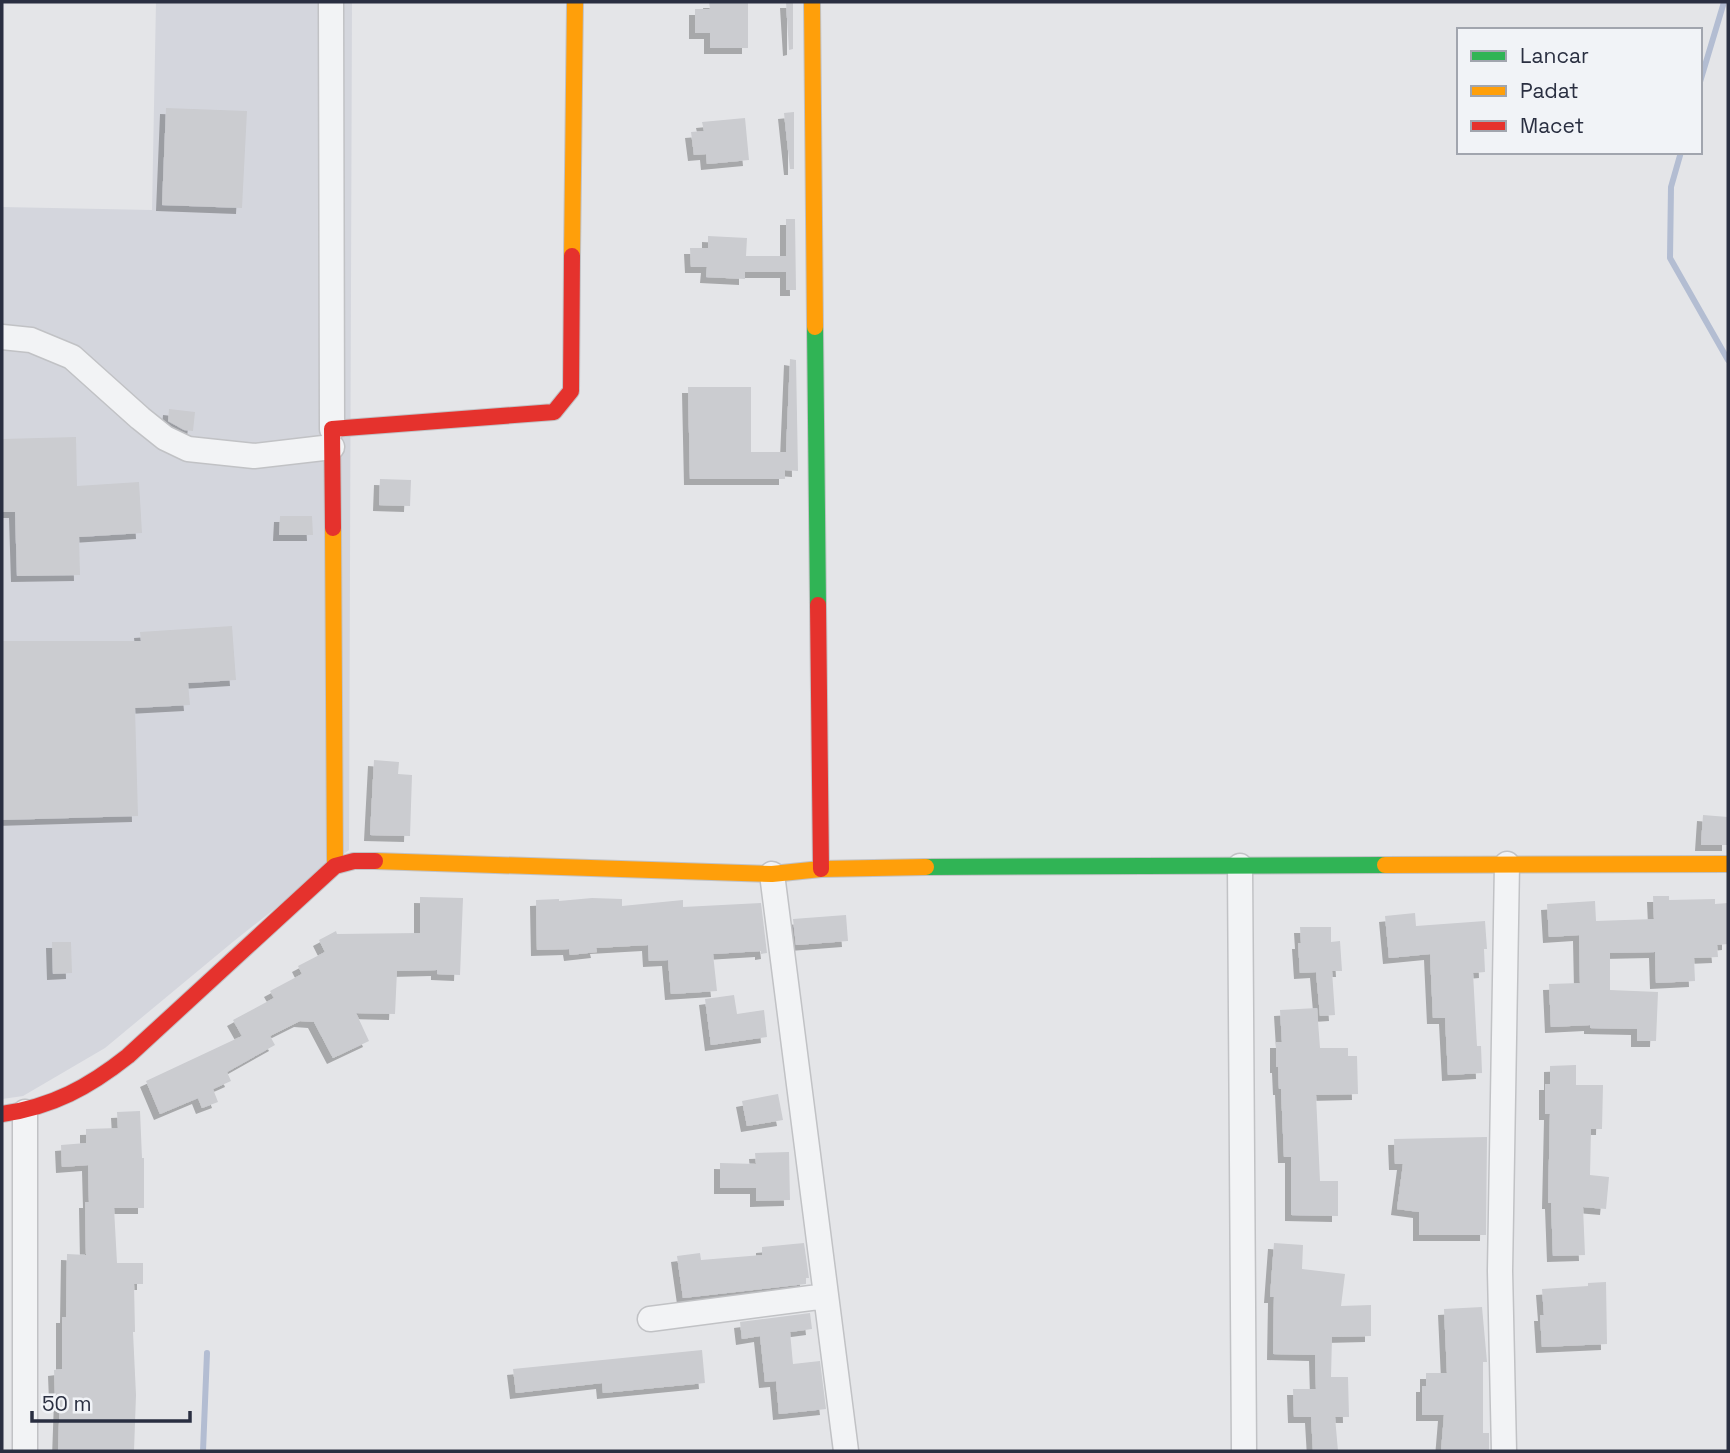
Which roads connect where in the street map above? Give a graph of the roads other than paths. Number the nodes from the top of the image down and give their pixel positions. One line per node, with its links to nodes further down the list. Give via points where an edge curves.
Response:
1 (331, 2): 5 (street)
2 (575, 2): 5 (street, via 571,391 554,412)
3 (813, 2): 10 (street)
4 (2, 337): 5 (street, via 31,340 72,357 165,438 188,449 254,456)
5 (332, 438): 8 (street)
6 (1507, 864): 7 (street); 9 (street); 18 (street, via 1500,1271)
7 (1728, 864)
8 (335, 866): 11 (street, via 354,861 416,861); 12 (street, via 101,1078 71,1097)
9 (1240, 866): 10 (street); 17 (street)
10 (821, 869): 11 (street)
11 (772, 874): 13 (street)
12 (13, 1113): 15 (street)
13 (826, 1296): 14 (street); 16 (street)
14 (650, 1319)
15 (25, 1451)
16 (846, 1451)
17 (1244, 1451)
18 (1504, 1451)

